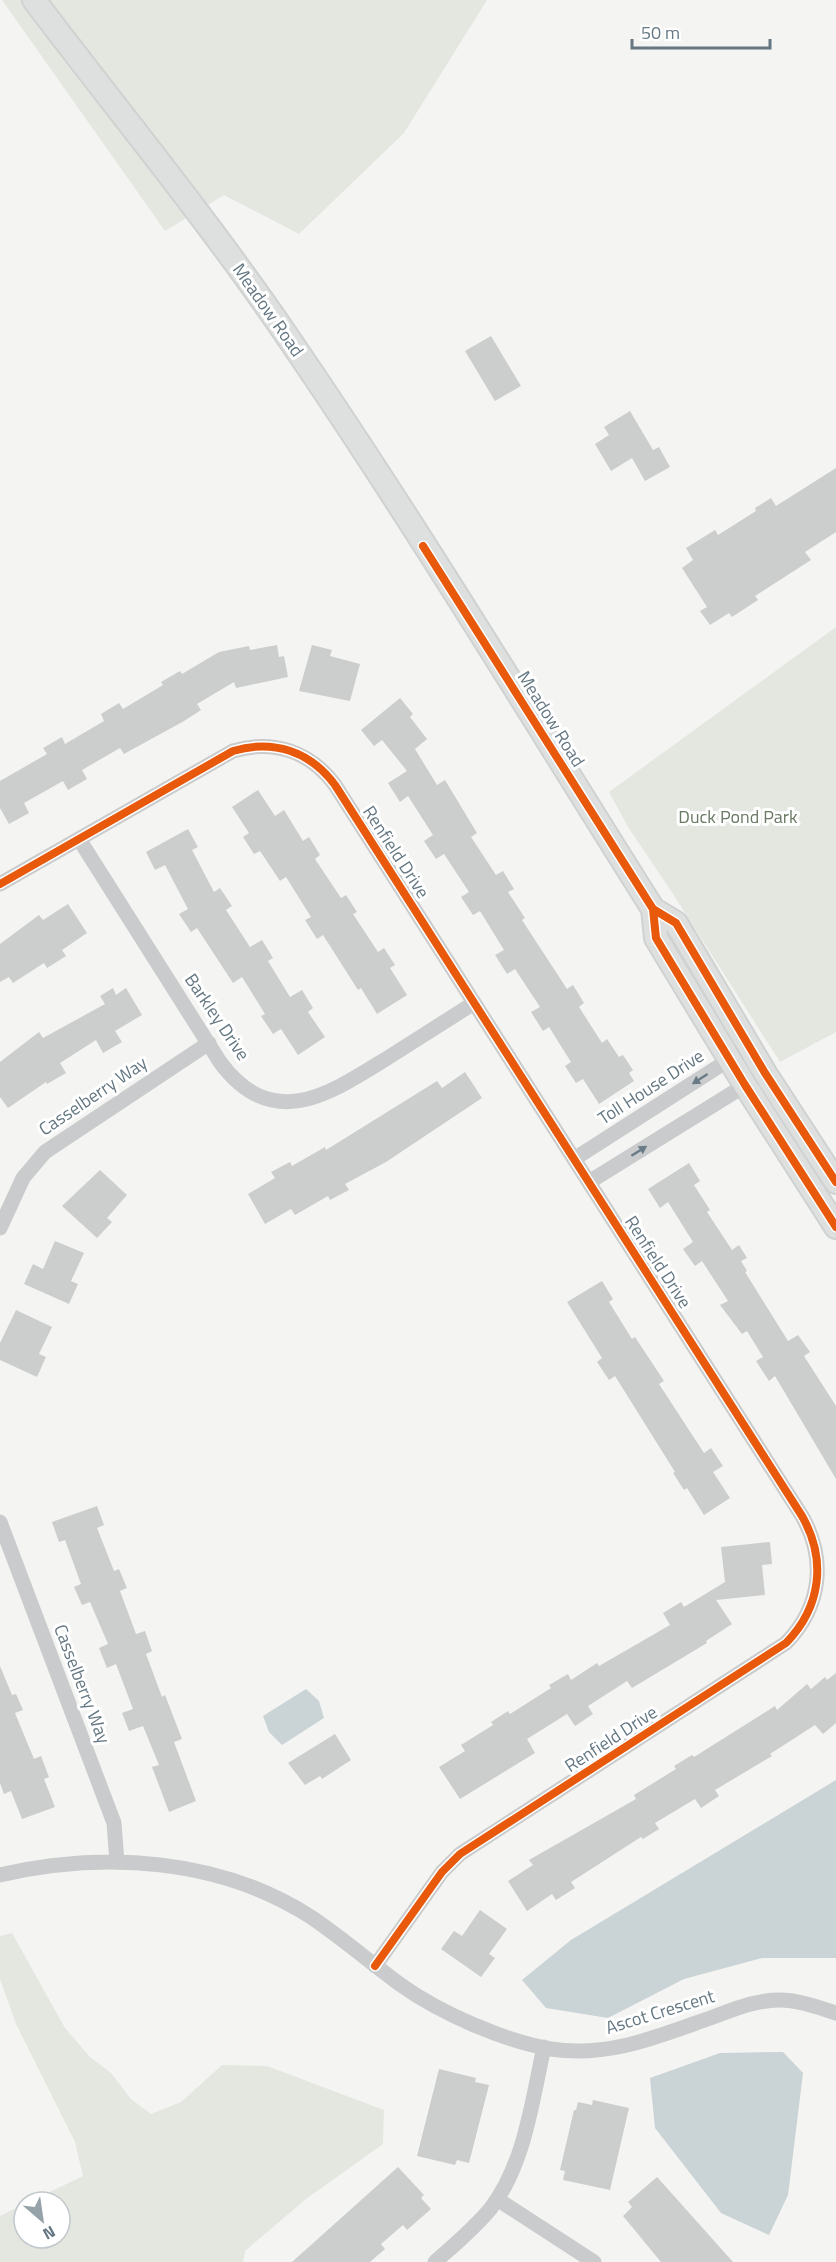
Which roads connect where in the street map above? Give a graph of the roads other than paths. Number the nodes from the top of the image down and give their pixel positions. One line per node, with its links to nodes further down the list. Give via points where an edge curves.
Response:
1 (34, 0): 4 (street, Meadow Road, via 286,334)
2 (79, 839): 3 (street, Renfield Drive); 5 (street, Renfield Drive, via 233,751 269,746 297,753 316,764 335,785); 6 (street, Barkley Drive)
3 (0, 885)
4 (653, 909): 7 (street, Meadow Road, via 676,923); 8 (street, Meadow Road, via 656,938)
5 (474, 1003): 6 (street, Barkley Drive, via 338,1088 303,1101 281,1101 246,1088); 11 (street, Renfield Drive)
6 (209, 1043): 15 (street, Casselberry Way, via 45,1152 23,1178)
7 (749, 1047): 8 (street, Toll House Drive); 9 (street, Meadow Road)
8 (729, 1060): 10 (street, Meadow Road); 11 (street, Toll House Drive, one-way to 11)
9 (765, 1073): 10 (street); 13 (street, Meadow Road)
10 (745, 1085): 12 (street, one-way to 10); 14 (street, Meadow Road)
11 (574, 1159): 12 (street, Renfield Drive)
12 (589, 1182): 19 (street, Renfield Drive, via 807,1524 817,1557 816,1591 802,1623 779,1648 456,1857)
13 (836, 1182)
14 (836, 1227)
15 (0, 1228)
16 (0, 1522): 17 (street, Casselberry Way, via 114,1823)
17 (117, 1862): 18 (street, Ascot Crescent, via 60,1864); 19 (street, Ascot Crescent, via 189,1869 263,1893 310,1917)
18 (0, 1875)
19 (375, 1966): 21 (street, Ascot Crescent, via 453,2014)
20 (836, 2013): 21 (street, Ascot Crescent, via 804,2003 765,2001 628,2046 589,2052)
21 (544, 2047): 22 (street, via 519,2152)
22 (497, 2199): 23 (street); 24 (street)
23 (435, 2262)
24 (594, 2262)

